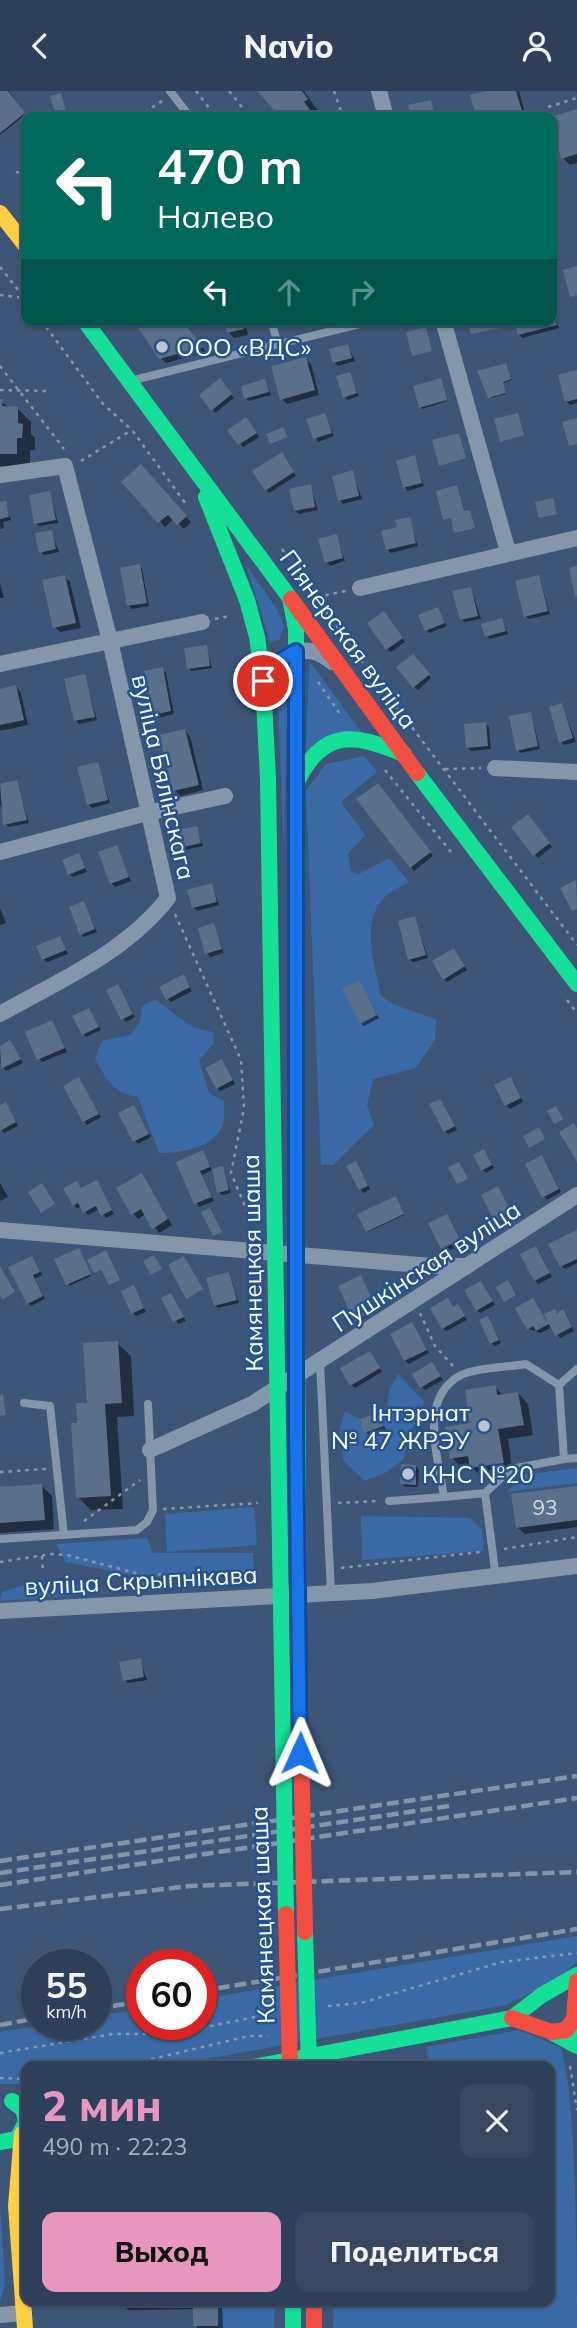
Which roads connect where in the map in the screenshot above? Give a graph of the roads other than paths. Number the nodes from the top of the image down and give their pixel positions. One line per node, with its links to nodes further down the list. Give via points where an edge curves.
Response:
1 (379, 91): 4 (street)
2 (171, 92): 3 (lane)
3 (186, 112)
4 (385, 112)
5 (0, 213): 6 (main road)
6 (21, 240)
7 (89, 326): 12 (main road, Піянерская вуліца)
8 (273, 326): 11 (lane)
9 (352, 326): 11 (lane)
10 (445, 326): 16 (street)
11 (278, 345): 12 (lane)
12 (131, 381): 13 (main road, Піянерская вуліца)
13 (196, 471): 18 (main road, Піянерская вуліца); 24 (main road, Камянецкая шаша, via 247,600)
14 (0, 475): 20 (street, вуліца Бялінскага, via 68,459)
15 (577, 538): 16 (street)
16 (508, 552): 17 (street)
17 (360, 588)
18 (290, 598): 21 (main road, Камянецкая шаша); 23 (main road, Піянерская вуліца)
19 (202, 622): 20 (street)
20 (110, 641): 22 (street); 30 (street, вуліца Бялінскага)
21 (296, 651): 23 (street, via 312,650); 24 (street, via 273,665); 28 (main road, Камянецкая шаша)
22 (0, 664)
23 (342, 670): 25 (main road, Піянерская вуліца)
24 (263, 681): 63 (main road, Камянецкая шаша, bridge, via 280,1756)
25 (404, 754): 28 (main road, via 373,740 339,739 320,747 304,764); 32 (main road, Піянерская вуліца)
26 (495, 768): 27 (street)
27 (577, 772)
28 (293, 792): 64 (main road, Камянецкая шаша, bridge, via 300,1753)
29 (225, 796): 30 (street)
30 (147, 813): 31 (street); 33 (street, вуліца Бялінскага, via 168,898 148,923 116,949)
31 (0, 852)
32 (577, 984)
33 (0, 1014)
34 (577, 1195): 36 (street, Пушкінская вуліца)
35 (0, 1230): 36 (street)
36 (467, 1266): 37 (street, Пушкінская вуліца)
37 (320, 1362): 42 (street, Пушкінская вуліца, via 252,1404); 52 (lane)
38 (577, 1369): 39 (lane)
39 (559, 1385): 44 (lane); 46 (lane, via 526,1364 461,1375 444,1391 432,1412)
40 (24, 1403): 48 (lane, via 50,1406)
41 (148, 1405): 42 (lane)
42 (150, 1450): 48 (lane, via 153,1510 148,1522 137,1530)
43 (577, 1458): 44 (lane)
44 (564, 1459): 45 (lane, via 511,1469)
45 (485, 1493): 46 (lane); 51 (lane)
46 (444, 1497): 47 (lane)
47 (389, 1501)
48 (64, 1535): 49 (lane)
49 (0, 1539)
50 (577, 1566): 51 (street, вуліца Скрыпнікава)
51 (496, 1578): 52 (street, вуліца Скрыпнікава)
52 (331, 1593): 53 (street, вуліца Скрыпнікава)
53 (0, 1611)
54 (577, 1975): 56 (main road)
55 (577, 1981): 57 (main road)
56 (543, 1995): 57 (main road, via 567,1995); 58 (main road); 59 (main road, via 533,2018)
57 (575, 2009): 59 (main road, via 571,2025); 60 (main road)
58 (512, 2018): 59 (main road); 62 (main road)
59 (547, 2031): 61 (main road)
60 (577, 2035)
61 (577, 2046)
62 (285, 2061)
63 (290, 2061)
64 (309, 2061)
65 (21, 2131): 66 (main road, via 11,2142)
66 (0, 2141)
67 (21, 2142): 69 (main road)
68 (5, 2164): 69 (main road)
69 (15, 2197): 70 (main road)
70 (21, 2279)
71 (293, 2306): 75 (main road)
72 (314, 2306): 76 (main road)
73 (0, 2315): 74 (street)
74 (24, 2320)
75 (293, 2328)
76 (314, 2328)

